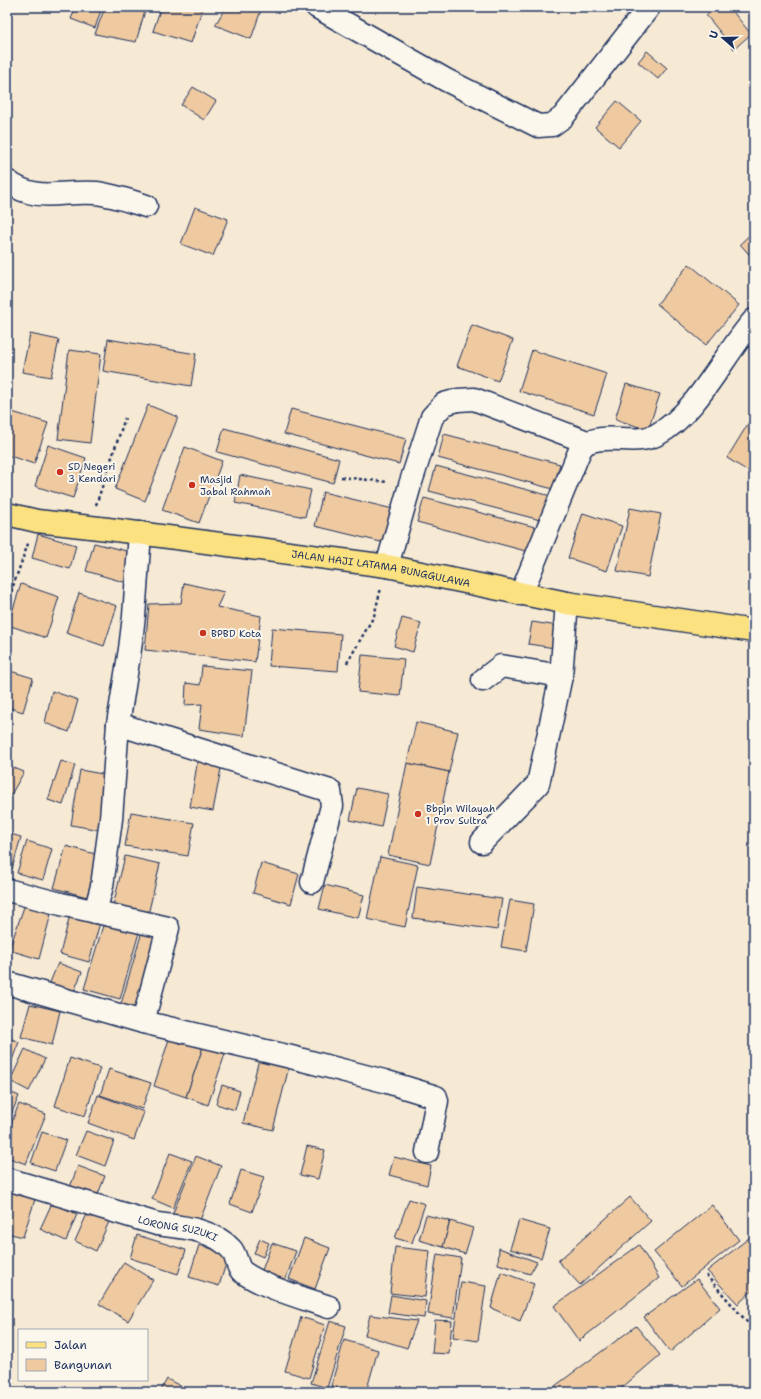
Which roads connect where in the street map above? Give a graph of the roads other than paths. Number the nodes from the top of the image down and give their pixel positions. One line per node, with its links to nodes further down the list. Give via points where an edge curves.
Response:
1 (649, 7): 2 (street, via 578,101 552,125 538,126 446,80)
2 (326, 9)
3 (7, 181): 4 (street, via 28,193 95,193)
4 (146, 206)
5 (754, 320): 6 (street, via 689,408 670,426 656,435 643,439)
6 (587, 442): 9 (street, via 474,399 444,404 432,417); 10 (street, via 580,450)
7 (7, 514): 8 (main road, JALAN HAJI LATAMA BUNGGULAWA, via 37,521)
8 (140, 534): 9 (main road, JALAN HAJI LATAMA BUNGGULAWA); 15 (street, via 134,616)
9 (387, 566): 10 (main road, JALAN HAJI LATAMA BUNGGULAWA)
10 (521, 594): 11 (main road, JALAN HAJI LATAMA BUNGGULAWA)
11 (567, 603): 12 (main road, JALAN HAJI LATAMA BUNGGULAWA); 13 (street)
12 (754, 631)
13 (562, 676): 14 (street, via 501,666); 16 (street, via 538,784)
14 (483, 680)
15 (118, 724): 17 (street, via 330,791 332,806); 19 (street, via 111,826)
16 (482, 842)
17 (312, 882)
18 (7, 890): 19 (street)
19 (96, 912): 21 (street, via 168,928)
20 (7, 983): 21 (street)
21 (143, 1022): 22 (street, via 306,1061 436,1097 438,1101)
22 (427, 1152)
23 (7, 1179): 24 (street, LORONG SUZUKI, via 157,1224 207,1233 232,1250 242,1272 257,1281)
24 (329, 1307)

